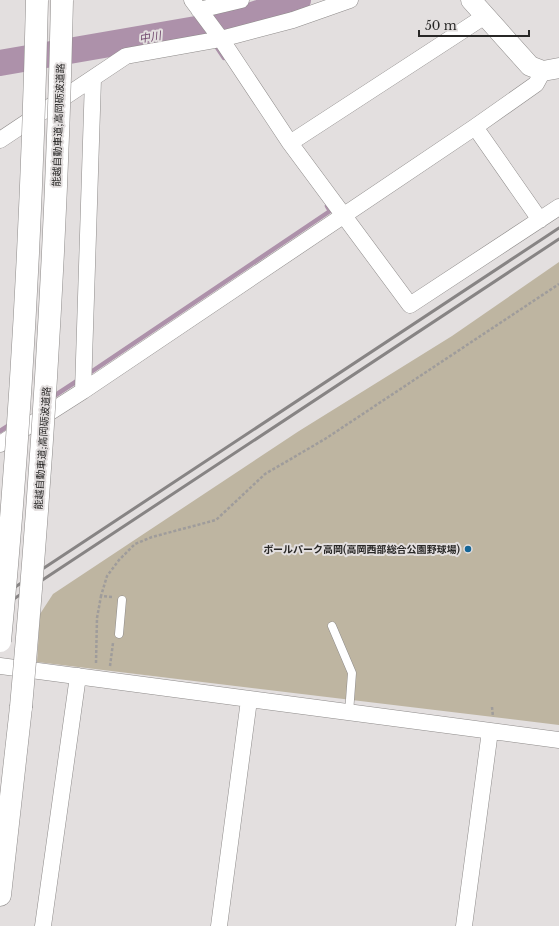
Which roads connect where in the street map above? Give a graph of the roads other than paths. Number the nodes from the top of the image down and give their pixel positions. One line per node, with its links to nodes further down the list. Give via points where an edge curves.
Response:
1 (36, 0): 22 (highway, bridge, via 28,253 9,548)
2 (62, 0): 29 (highway, 能越自動車道;高岡砺波道路, bridge, via 46,392 35,556)
3 (241, 0): 6 (street)
4 (350, 0): 8 (street, via 293,20)
5 (471, 0): 7 (street)
6 (198, 8): 8 (street)
7 (485, 16): 9 (street, via 530,66); 13 (street)
8 (220, 39): 10 (street, via 126,56); 13 (street)
9 (551, 70): 11 (street, via 536,84)
10 (92, 79): 12 (street); 17 (street)
11 (475, 127): 15 (street); 16 (street)
12 (0, 140)
13 (290, 143): 15 (street)
14 (559, 207): 16 (street)
15 (343, 216): 16 (street, via 410,305); 17 (street)
16 (540, 220)
17 (83, 385): 18 (street)
18 (0, 444)
19 (122, 600): 21 (lane)
20 (332, 626): 26 (lane, via 352,673)
21 (119, 634)
22 (0, 641)
23 (0, 666): 24 (street)
24 (78, 676): 25 (street); 30 (street)
25 (249, 700): 26 (street); 31 (street)
26 (349, 713): 27 (street)
27 (488, 725): 28 (street); 32 (street)
28 (559, 740)
29 (0, 895)
30 (43, 926)
31 (219, 926)
32 (464, 926)

